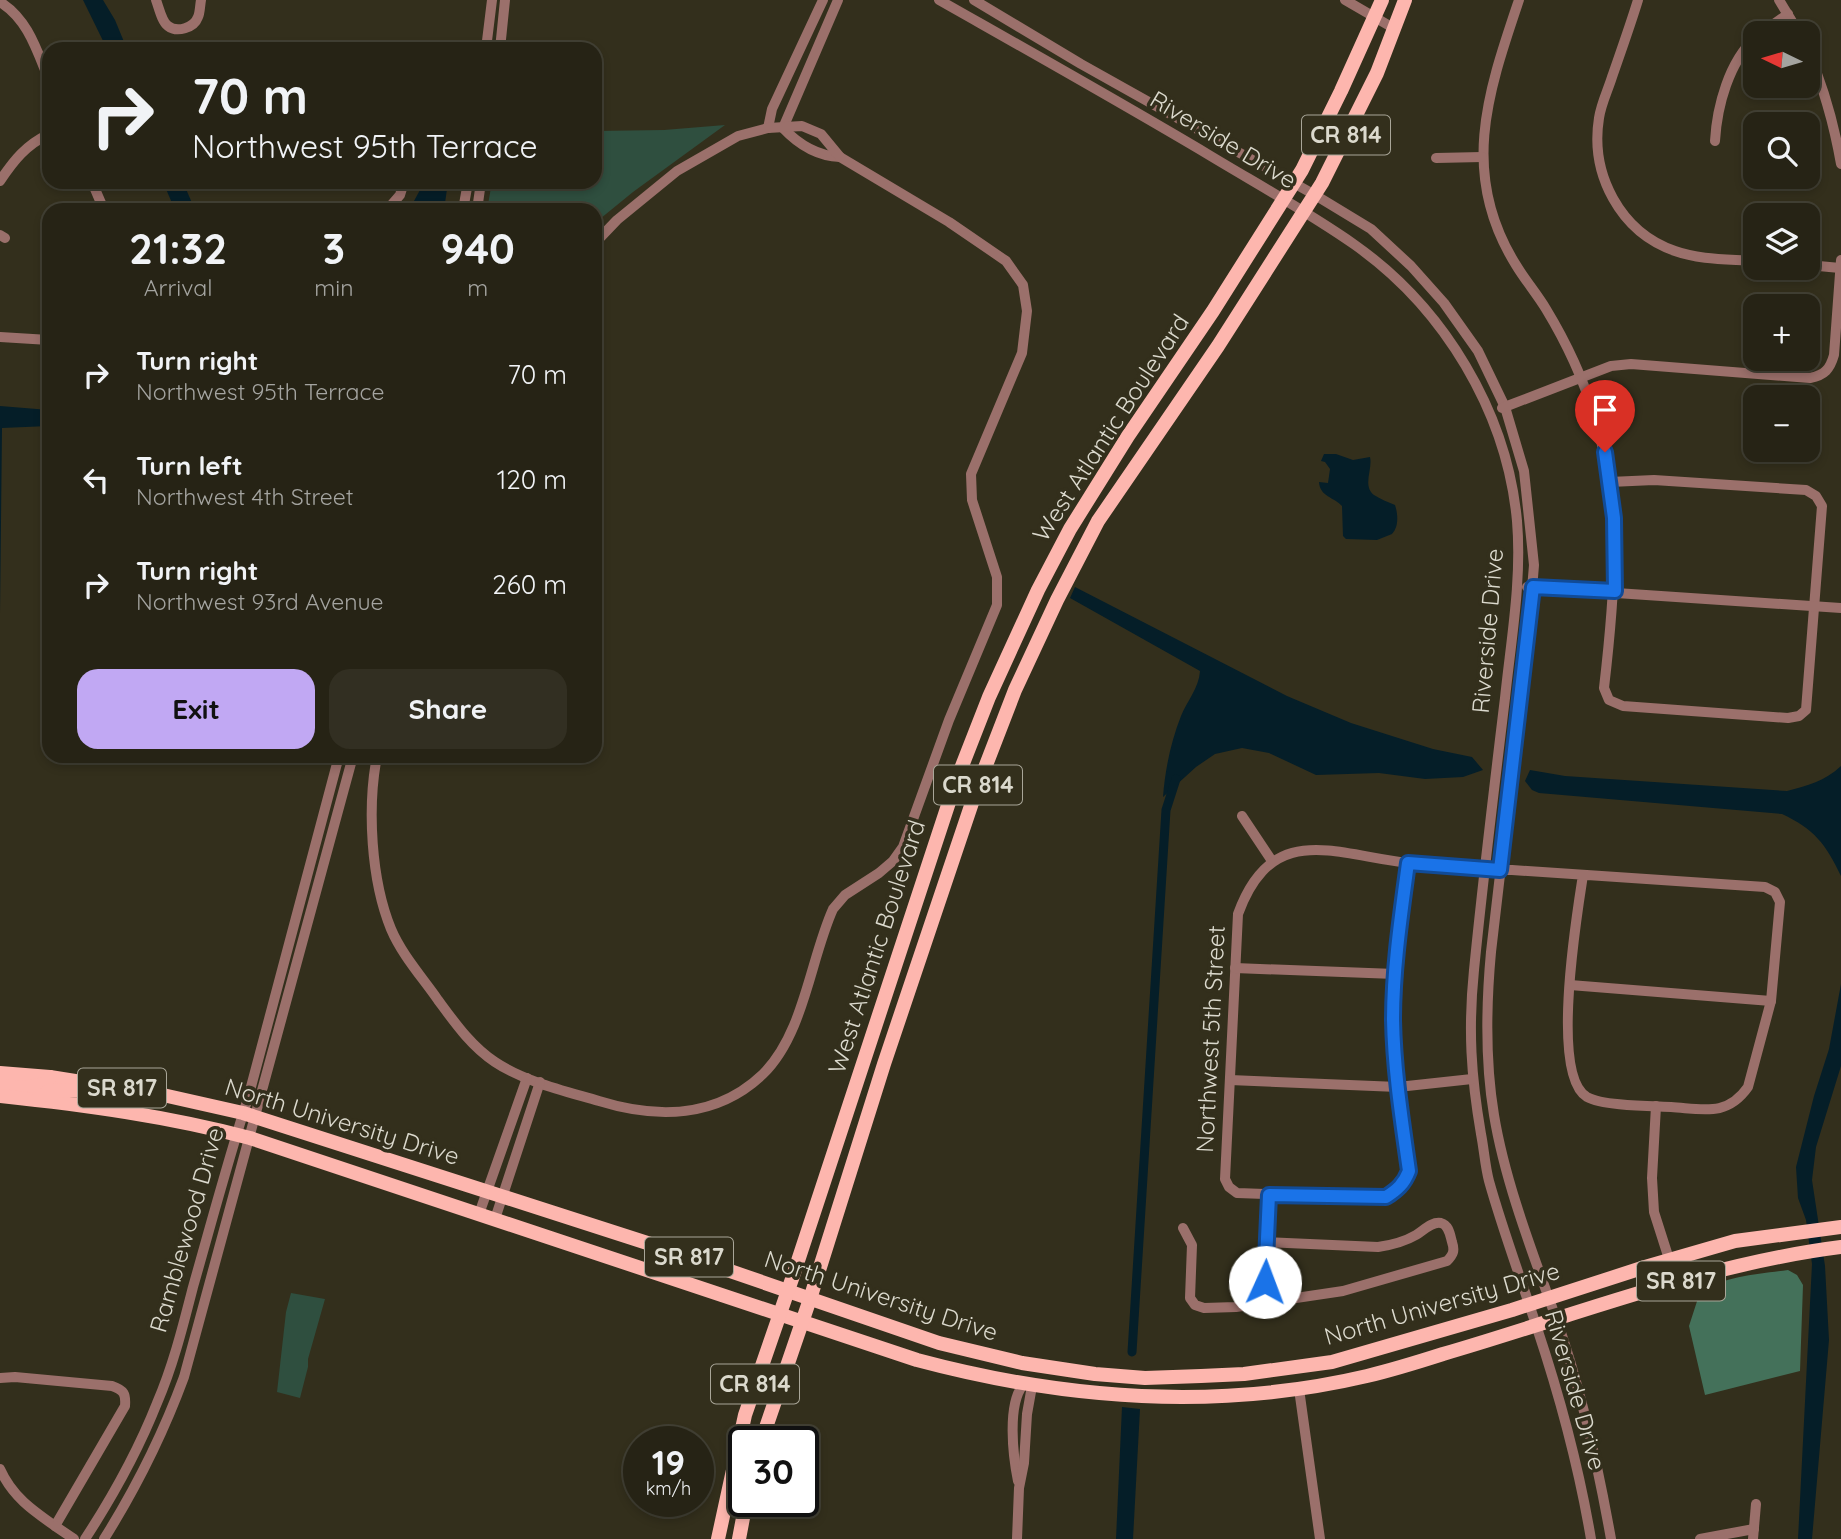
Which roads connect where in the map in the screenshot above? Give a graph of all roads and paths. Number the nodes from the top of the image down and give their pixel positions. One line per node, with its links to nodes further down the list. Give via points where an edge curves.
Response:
1 (156, 0): 2 (street, via 165,25 180,29 198,18)
2 (201, 0)
3 (492, 0): 21 (street)
4 (505, 0): 22 (street)
5 (823, 0): 26 (street, via 772,109)
6 (838, 0): 27 (street)
7 (939, 0): 37 (street, Riverside Drive)
8 (974, 0): 35 (street, Riverside Drive)
9 (1345, 0): 17 (street)
10 (1382, 0): 17 (main road, West Atlantic Boulevard / CR 814)
11 (1405, 0): 20 (main road, West Atlantic Boulevard / CR 814)
12 (1519, 0): 31 (street, via 1490,90)
13 (1638, 0): 40 (street, via 1599,115 1597,141 1606,185 1623,214 1656,243 1699,257)
14 (1779, 0): 16 (street)
15 (0, 2): 24 (street, via 26,26)
16 (1788, 14): 18 (street); 19 (street)
17 (1375, 18): 20 (street); 35 (main road, West Atlantic Boulevard / CR 814)
18 (1778, 21)
19 (1792, 21)
20 (1395, 29): 36 (main road, West Atlantic Boulevard / CR 814)
21 (487, 42)
22 (501, 42)
23 (1743, 51): 29 (street, via 1716,121)
24 (42, 64)
25 (1820, 79): 33 (street)
26 (768, 128): 27 (street); 39 (street, via 738,136 677,171)
27 (783, 128): 30 (street, via 794,140 827,156); 30 (street, via 802,126 821,134)
28 (42, 137): 34 (street, via 31,142)
29 (1715, 141)
30 (840, 157): 73 (street, via 1006,261 1023,285 1027,311 1022,353 971,474 972,500 997,577 999,593 993,618 903,846 893,861 833,909 792,1029 771,1066 723,1102 681,1113 624,1108)
31 (1482, 157): 32 (street); 46 (street, via 1499,231)
32 (1436, 158)
33 (1841, 164)
34 (0, 181)
35 (1293, 184): 36 (street, Riverside Drive); 37 (main road, West Atlantic Boulevard / CR 814)
36 (1315, 195): 38 (main road, West Atlantic Boulevard / CR 814); 47 (street, Riverside Drive, via 1371,229 1420,275 1478,351)
37 (1284, 200): 38 (street, Riverside Drive); 92 (main road, West Atlantic Boulevard / CR 814, via 1128,436 1050,567 989,697 955,784)
38 (1304, 212): 48 (street, Riverside Drive, via 1357,246 1427,312 1454,345); 94 (main road, West Atlantic Boulevard / CR 814, via 1098,522 1015,690 987,759 884,1064)
39 (602, 236)
40 (1743, 260)
41 (1841, 260): 43 (street)
42 (1820, 266): 43 (street)
43 (1840, 268): 46 (street, via 1834,355 1821,376 1631,364)
44 (0, 337): 45 (street)
45 (42, 340)
46 (1580, 377): 47 (street); 49 (street)
47 (1505, 407): 48 (street); 51 (street, Riverside Drive, via 1524,471 1533,540)
48 (1491, 413): 50 (street, Riverside Drive, via 1514,500)
49 (1611, 482): 52 (street); 53 (street, via 1654,480 1807,490 1822,506)
50 (1518, 587): 51 (street); 61 (street, Riverside Drive)
51 (1533, 587): 52 (street); 62 (street, Riverside Drive)
52 (1615, 591): 53 (street); 53 (street, via 1604,688 1609,700 1623,706 1799,716 1806,710)
53 (1816, 606): 54 (street)
54 (1841, 608)
55 (337, 763): 80 (street, Ramblewood Drive)
56 (351, 763): 80 (street, Ramblewood Drive)
57 (376, 763): 70 (street, via 374,853 391,930 463,1033 497,1064)
58 (1242, 816): 59 (street)
59 (1272, 861): 60 (street, via 1288,853 1327,850); 64 (street, Northwest 5th Street, via 1255,878 1238,914)
60 (1408, 863): 61 (street); 65 (street)
61 (1484, 868): 62 (street); 71 (street, Riverside Drive, via 1470,1009)
62 (1500, 870): 63 (street); 93 (street, Riverside Drive, via 1487,997 1489,1075 1502,1156)
63 (1583, 875): 66 (street); 67 (street, via 1765,887 1775,892 1780,902)
64 (1235, 968): 65 (street); 72 (street, Northwest 5th Street)
65 (1395, 974): 76 (street)
66 (1570, 985): 67 (street); 79 (street, via 1571,1073 1577,1088 1598,1101)
67 (1771, 1001): 79 (street, via 1748,1087 1741,1097 1717,1109)
68 (0, 1073): 69 (main road, North University Drive / SR 817)
69 (50, 1077): 74 (main road, via 46,1083 28,1088); 75 (main road, North University Drive / SR 817)
70 (527, 1078): 73 (street); 82 (street)
71 (1472, 1079): 76 (street); 96 (street, Riverside Drive, via 1488,1179)
72 (1230, 1080): 76 (street); 83 (street, Northwest 5th Street, via 1225,1179 1237,1193)
73 (540, 1082): 84 (street)
74 (0, 1086)
75 (116, 1087): 78 (main road, via 92,1093 50,1090); 80 (main road, North University Drive / SR 817)
76 (1398, 1087): 83 (street, via 1409,1171 1398,1190 1374,1198)
77 (0, 1096): 78 (main road, North University Drive / SR 817)
78 (37, 1100): 81 (main road, North University Drive / SR 817, via 115,1109)
79 (1656, 1106): 91 (street, via 1651,1178 1654,1212)
80 (249, 1115): 81 (street, Ramblewood Drive); 82 (main road, North University Drive / SR 817)
81 (243, 1136): 85 (main road, North University Drive / SR 817); 115 (street, Ramblewood Drive, via 158,1403 114,1494); 116 (street, Ramblewood Drive, via 190,1356 172,1409)
82 (487, 1192): 84 (main road, North University Drive / SR 817); 85 (street)
83 (1269, 1195): 89 (street)
84 (503, 1197): 86 (street); 92 (main road, North University Drive / SR 817)
85 (479, 1214): 86 (main road, North University Drive / SR 817)
86 (495, 1219): 97 (main road, North University Drive / SR 817)
87 (1841, 1227): 91 (main road, North University Drive / SR 817, via 1735,1241)
88 (1183, 1228): 95 (street, via 1192,1245 1190,1298 1195,1306)
89 (1267, 1242): 95 (street); 95 (street, via 1378,1247 1396,1244 1441,1223 1448,1228 1454,1249 1447,1261 1389,1279)
90 (1833, 1248): 98 (main road, North University Drive / SR 817, via 1727,1268)
91 (1670, 1259): 93 (main road, North University Drive / SR 817)
92 (787, 1291): 94 (main road, North University Drive / SR 817); 97 (main road, West Atlantic Boulevard / CR 814)
93 (1548, 1297): 96 (main road, North University Drive / SR 817); 98 (street, Riverside Drive)
94 (810, 1299): 99 (main road, West Atlantic Boulevard / CR 814); 102 (main road, North University Drive / SR 817, via 940,1343)
95 (1265, 1302)
96 (1527, 1304): 100 (street, Riverside Drive); 101 (main road, North University Drive / SR 817)
97 (778, 1314): 99 (main road, North University Drive / SR 817); 117 (main road, West Atlantic Boulevard / CR 814, via 745,1415)
98 (1556, 1320): 100 (main road, North University Drive / SR 817); 122 (street, Riverside Drive, via 1584,1414)
99 (801, 1322): 104 (main road, North University Drive / SR 817); 108 (main road, West Atlantic Boulevard / CR 814)
100 (1537, 1327): 107 (main road, North University Drive / SR 817, via 1367,1376); 121 (street, Riverside Drive, via 1572,1449)
101 (1332, 1362): 103 (main road, North University Drive / SR 817, via 1201,1376 1145,1377); 107 (main road, via 1304,1379)
102 (1022, 1363): 103 (main road, North University Drive / SR 817); 104 (main road)
103 (1058, 1369): 106 (main road, via 1033,1375)
104 (982, 1377): 106 (main road, North University Drive / SR 817)
105 (0, 1378): 112 (street, via 112,1386 126,1396 125,1406)
106 (1027, 1385): 107 (main road, North University Drive / SR 817, via 1200,1397); 119 (street, via 1016,1393 1013,1433 1019,1488)
107 (1300, 1389): 120 (street)
108 (766, 1426)
109 (0, 1469): 112 (street, via 27,1507)
110 (1756, 1504): 113 (street)
111 (743, 1517): 118 (main road)
112 (55, 1525): 114 (street)
113 (1754, 1534): 123 (street)
114 (74, 1539)
115 (85, 1539)
116 (104, 1539)
117 (718, 1539)
118 (739, 1539)
119 (1017, 1539)
120 (1320, 1539)
121 (1591, 1539)
122 (1611, 1539)
123 (1700, 1539)

